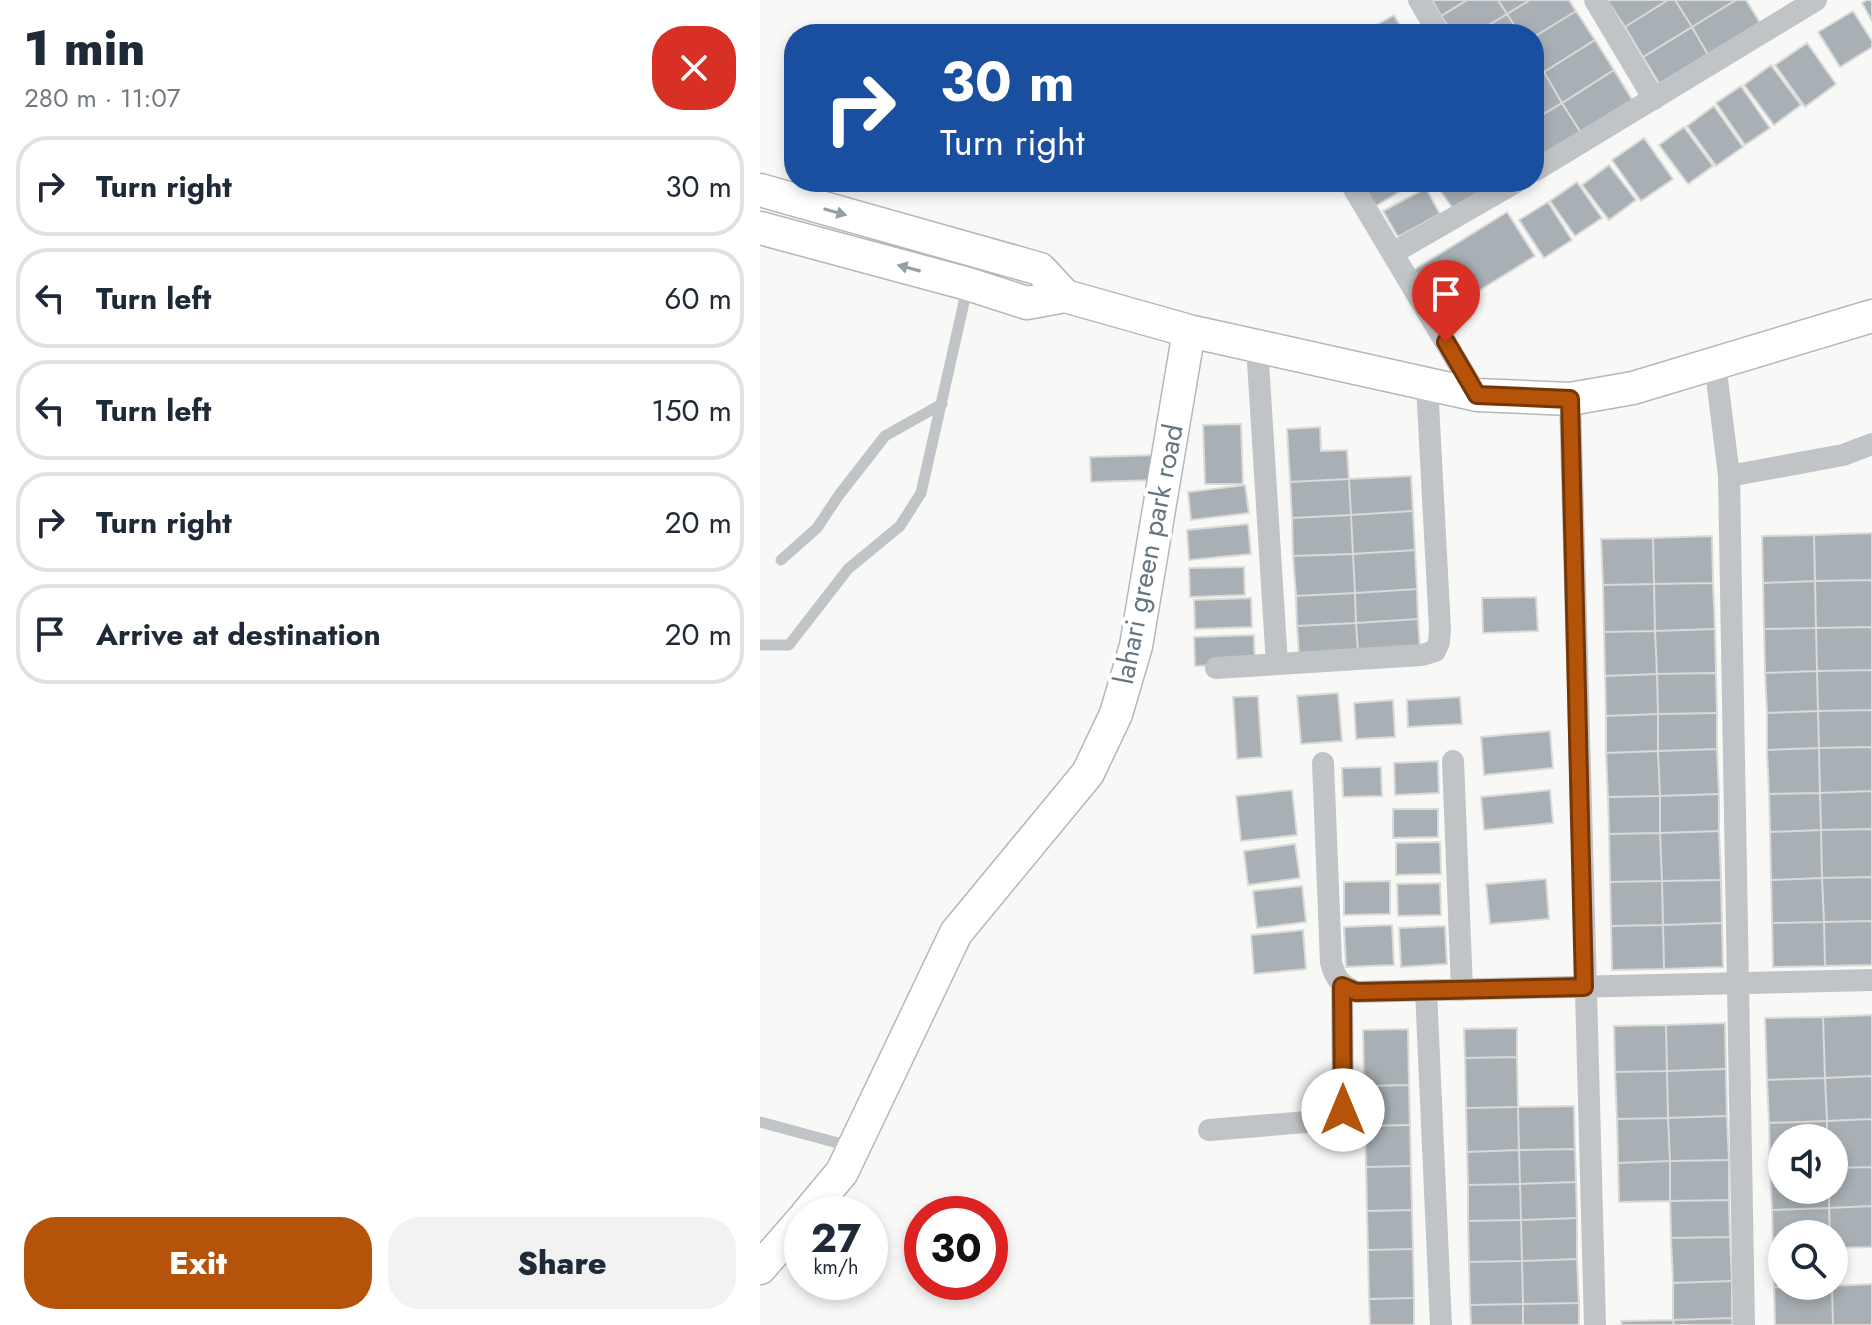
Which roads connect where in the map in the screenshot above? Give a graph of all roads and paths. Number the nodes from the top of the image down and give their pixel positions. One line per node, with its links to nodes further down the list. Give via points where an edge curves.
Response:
1 (1419, 0): 5 (street)
2 (1595, 0): 6 (street)
3 (1816, 0): 4 (street)
4 (1781, 9): 6 (street)
5 (1433, 24)
6 (1654, 99): 7 (street)
7 (1544, 165)
8 (760, 190): 14 (main road, one-way to 14, via 1040,269)
9 (1356, 192): 12 (street)
10 (1499, 192): 12 (street)
11 (760, 228): 13 (main road, one-way to 11)
12 (1393, 253): 20 (street)
13 (968, 284): 14 (main road, via 1027,303); 22 (lane)
14 (1065, 296): 16 (main road)
15 (1872, 316): 18 (main road)
16 (1189, 331): 17 (main road); 39 (main road, lahari green park road, via 1136,646 1116,714 1088,773 956,933)
17 (1257, 346): 19 (main road); 27 (street)
18 (1715, 363): 21 (main road, via 1633,388); 24 (street)
19 (1427, 385): 20 (main road); 27 (street, via 1440,629 1435,651)
20 (1477, 395): 21 (main road)
21 (1570, 399): 34 (street)
22 (942, 404): 25 (lane, via 885,436 817,528); 26 (lane, via 921,493 900,526 848,569 789,645)
23 (1872, 444): 24 (street, via 1843,455)
24 (1729, 476): 32 (street)
25 (781, 560)
26 (760, 645)
27 (1277, 664): 28 (street)
28 (1216, 668)
29 (1453, 761): 36 (street)
30 (1323, 763): 33 (street, via 1331,962)
31 (1872, 980): 32 (street)
32 (1738, 983): 34 (street); 45 (street)
33 (1342, 986): 35 (street, via 1356,992); 38 (street, via 1343,1110 1319,1121)
34 (1584, 987): 36 (street); 44 (street)
35 (1426, 990): 36 (street); 43 (street)
36 (1462, 990)
37 (760, 1122): 39 (lane)
38 (1209, 1130)
39 (854, 1147): 40 (main road, lahari green park road)
40 (822, 1196)
41 (784, 1241): 42 (main road)
42 (760, 1268)
43 (1441, 1325)
44 (1595, 1325)
45 (1744, 1325)

